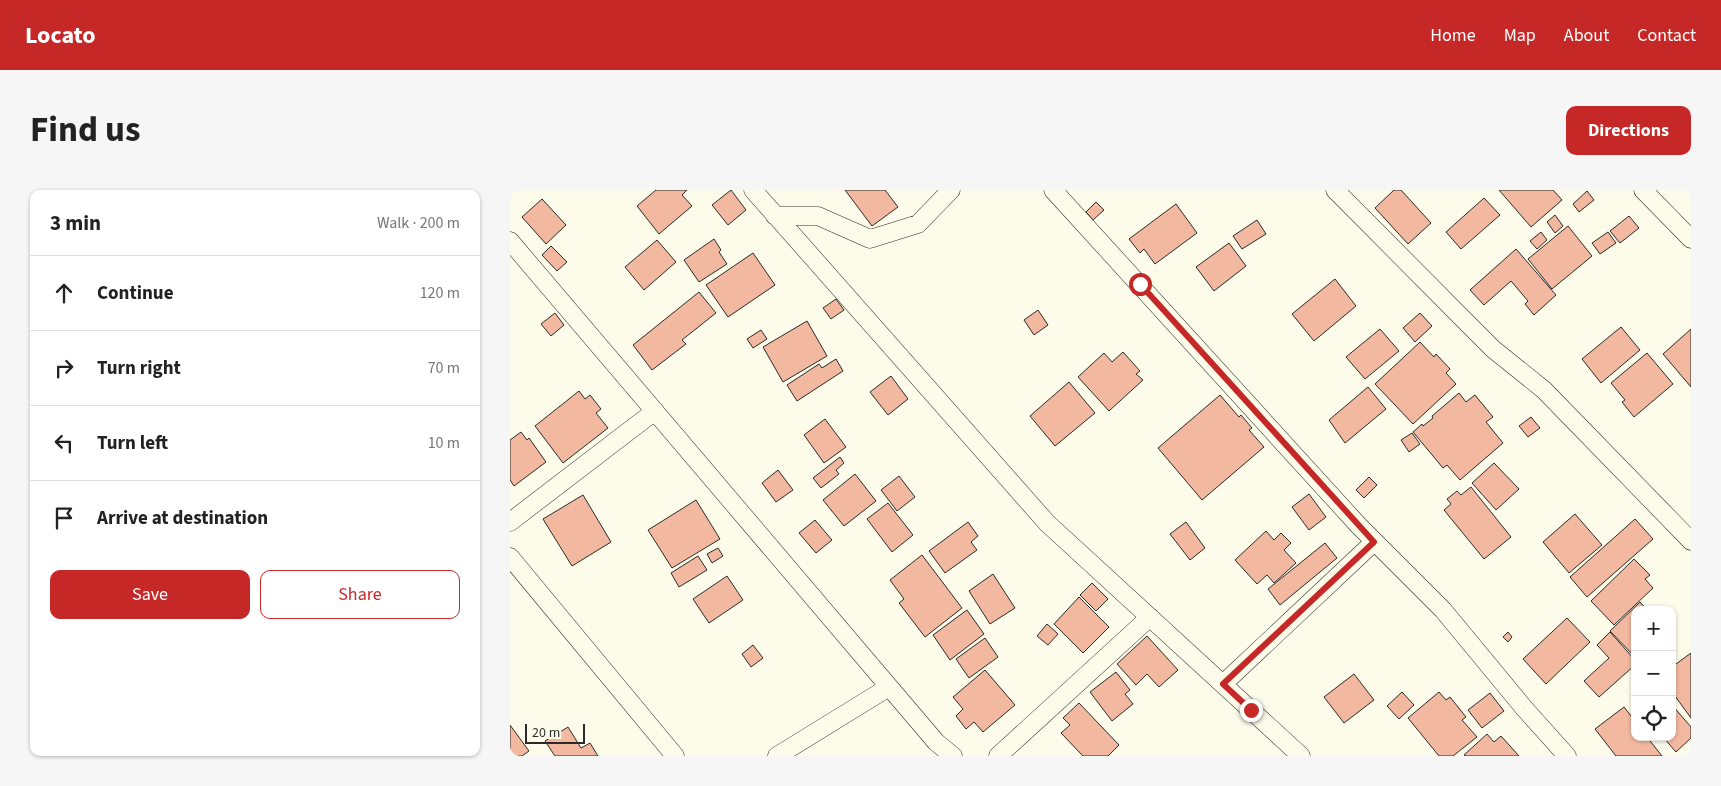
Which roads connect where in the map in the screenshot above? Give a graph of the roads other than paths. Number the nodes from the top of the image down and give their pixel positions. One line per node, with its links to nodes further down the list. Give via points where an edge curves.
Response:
1 (753, 190): 6 (street)
2 (951, 190): 6 (street, via 918,224 870,239 818,216)
3 (1053, 190): 12 (street)
4 (1335, 190): 11 (street, via 1493,349 1544,390)
5 (1643, 190): 7 (street)
6 (776, 216): 14 (street, via 1047,523)
7 (1691, 238)
8 (510, 241): 9 (street)
9 (655, 411): 10 (street); 16 (street)
10 (510, 522)
11 (1691, 541)
12 (1374, 542): 15 (street); 22 (street, via 1443,610)
13 (510, 557): 17 (street)
14 (1150, 617): 15 (street); 20 (street)
15 (1223, 684): 21 (street)
16 (889, 687): 18 (street); 19 (street, via 936,742)
17 (675, 756)
18 (777, 756)
19 (953, 756)
20 (998, 756)
21 (1301, 756)
22 (1567, 756)

